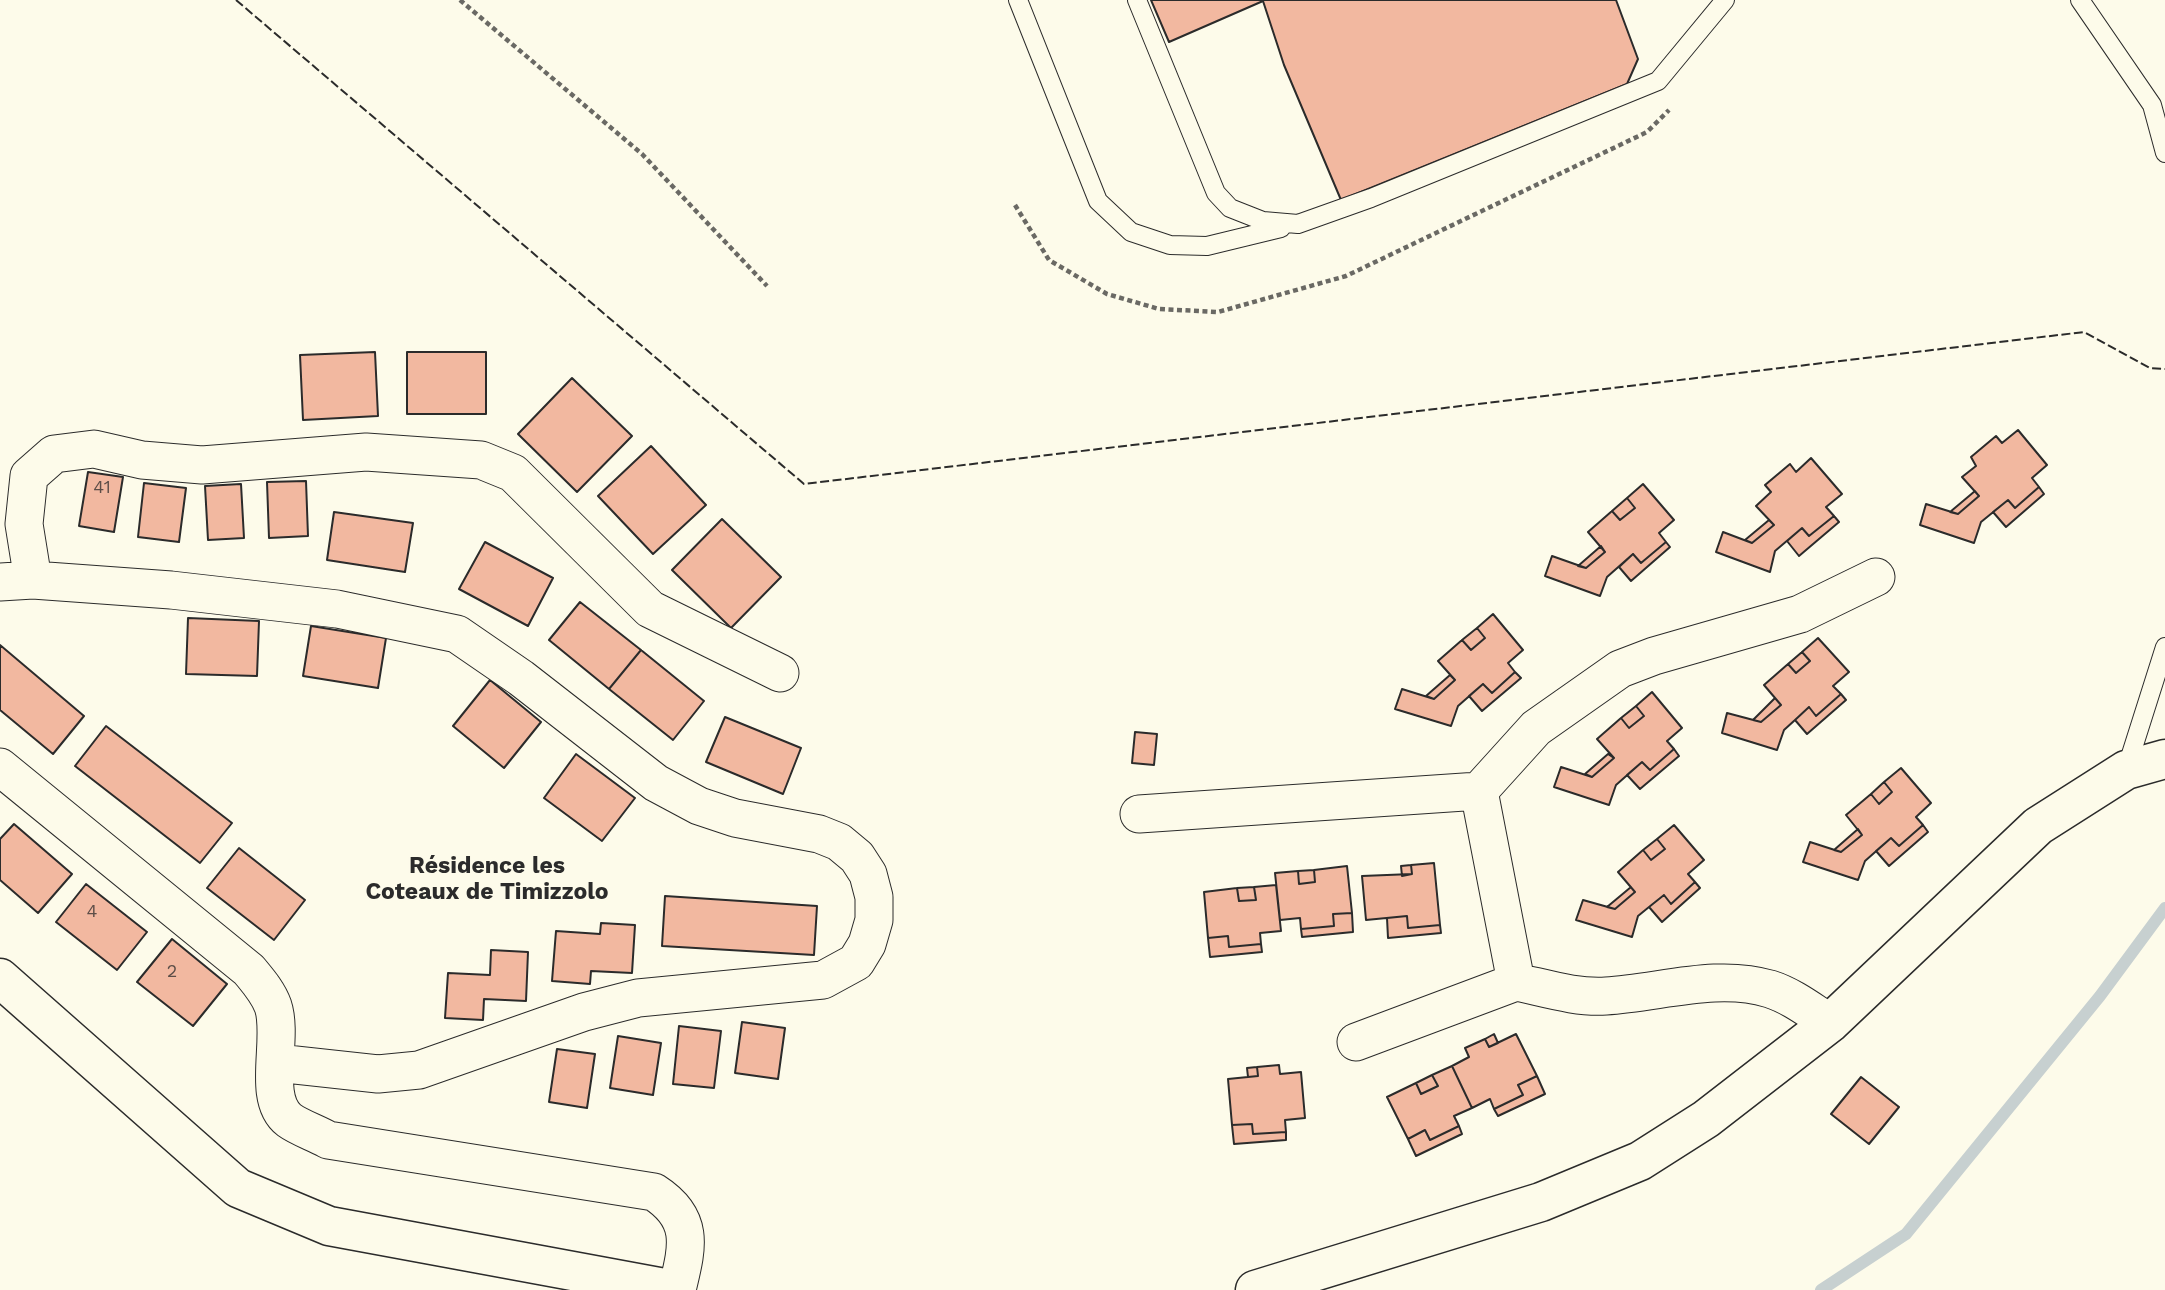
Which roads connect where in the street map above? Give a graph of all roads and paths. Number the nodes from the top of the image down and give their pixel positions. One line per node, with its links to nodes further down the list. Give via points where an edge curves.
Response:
1 (460, 0): 8 (path, via 642,154)
2 (1018, 0): 7 (lane, via 1098,201 1131,232 1170,245 1207,246)
3 (1137, 0): 7 (lane, via 1216,193 1230,208 1263,221)
4 (1725, 0): 7 (lane, via 1658,81)
5 (2080, 0): 6 (lane, via 2152,105)
6 (2165, 153)
7 (1298, 224)
8 (766, 286)
9 (1876, 577): 16 (street, via 1800,614 1620,669 1536,728)
10 (16, 581): 12 (street, via 29,476 54,454 94,449 142,460 202,465 366,452 481,460 513,473 650,609); 22 (street, via 171,590 337,609 457,634 656,783 699,806 735,818 839,842 868,874 874,920 867,944 856,962 823,980 638,998 584,1012 419,1070 378,1074)
11 (2165, 647): 15 (lane)
12 (780, 673)
13 (2165, 760): 15 (main road)
14 (0, 767): 22 (street, via 249,970 273,1006)
15 (2126, 770): 20 (main road, via 2038,826)
16 (1479, 791): 17 (street); 19 (street)
17 (1139, 814)
18 (0, 978): 23 (main road, via 238,1188 329,1226)
19 (1516, 982): 20 (street, via 1603,996 1748,984 1797,1001); 21 (street)
20 (1830, 1023): 24 (main road, via 1706,1119 1640,1161 1541,1202)
21 (1356, 1042)
22 (277, 1063): 23 (street, via 276,1103 289,1120 328,1140 654,1192 672,1204 683,1222 687,1244)
23 (676, 1290)
24 (1255, 1290)

